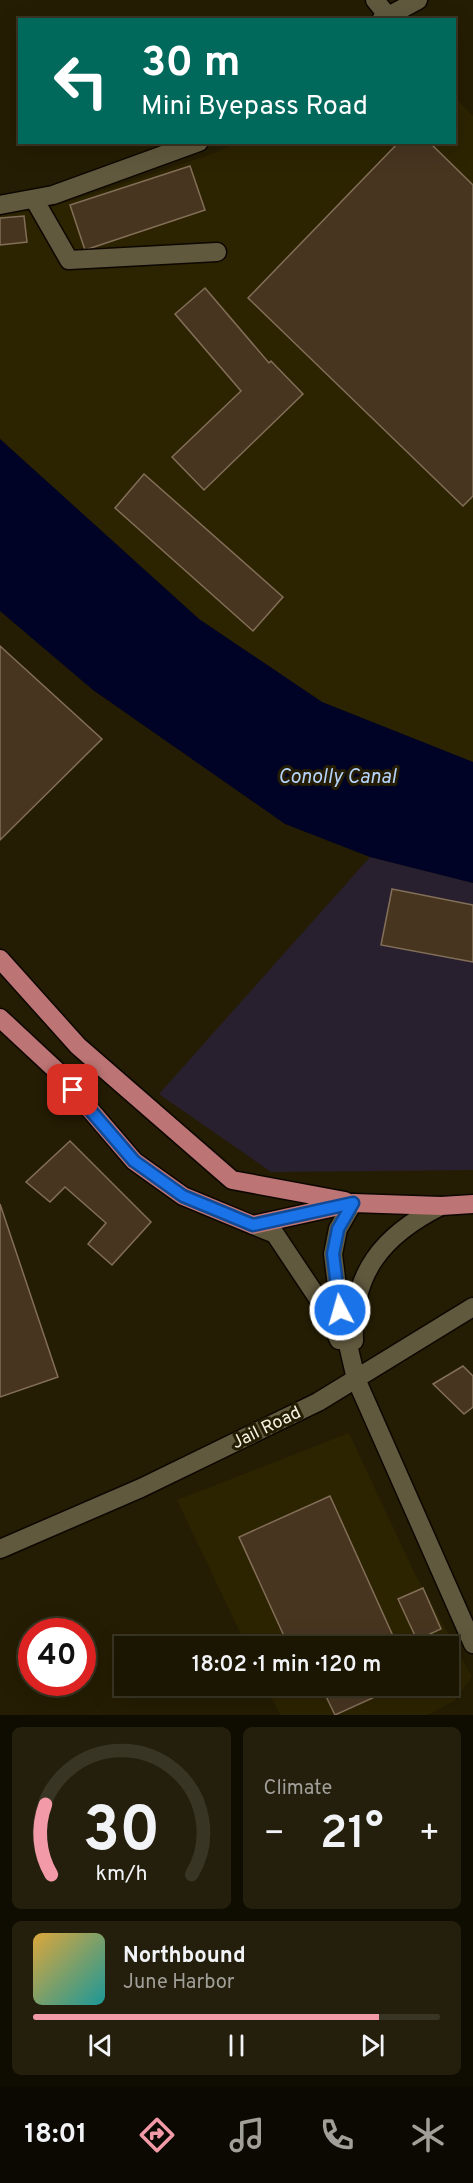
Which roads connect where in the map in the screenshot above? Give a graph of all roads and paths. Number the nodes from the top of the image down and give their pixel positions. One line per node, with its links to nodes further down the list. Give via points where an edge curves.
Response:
1 (375, 0): 3 (street)
2 (418, 0): 3 (street)
3 (384, 17)
4 (193, 144): 5 (street)
5 (34, 199): 6 (street); 7 (street, via 69,260)
6 (0, 205)
7 (217, 252)
8 (0, 959): 10 (main road, via 78,1046 232,1180)
9 (0, 1018): 13 (main road, via 58,1072 134,1161 183,1196)
10 (353, 1203): 12 (main road); 13 (main road); 15 (street, via 338,1229 333,1254 340,1310)
11 (473, 1204): 12 (main road)
12 (441, 1206): 15 (street, via 387,1241 369,1266 357,1297 353,1323)
13 (253, 1225): 15 (street, via 275,1234 289,1253 324,1309)
14 (473, 1307): 15 (street, Jail Road)
15 (356, 1379): 16 (street, Jail Road, via 318,1402 141,1488); 17 (street)
16 (0, 1549)
17 (473, 1644)

